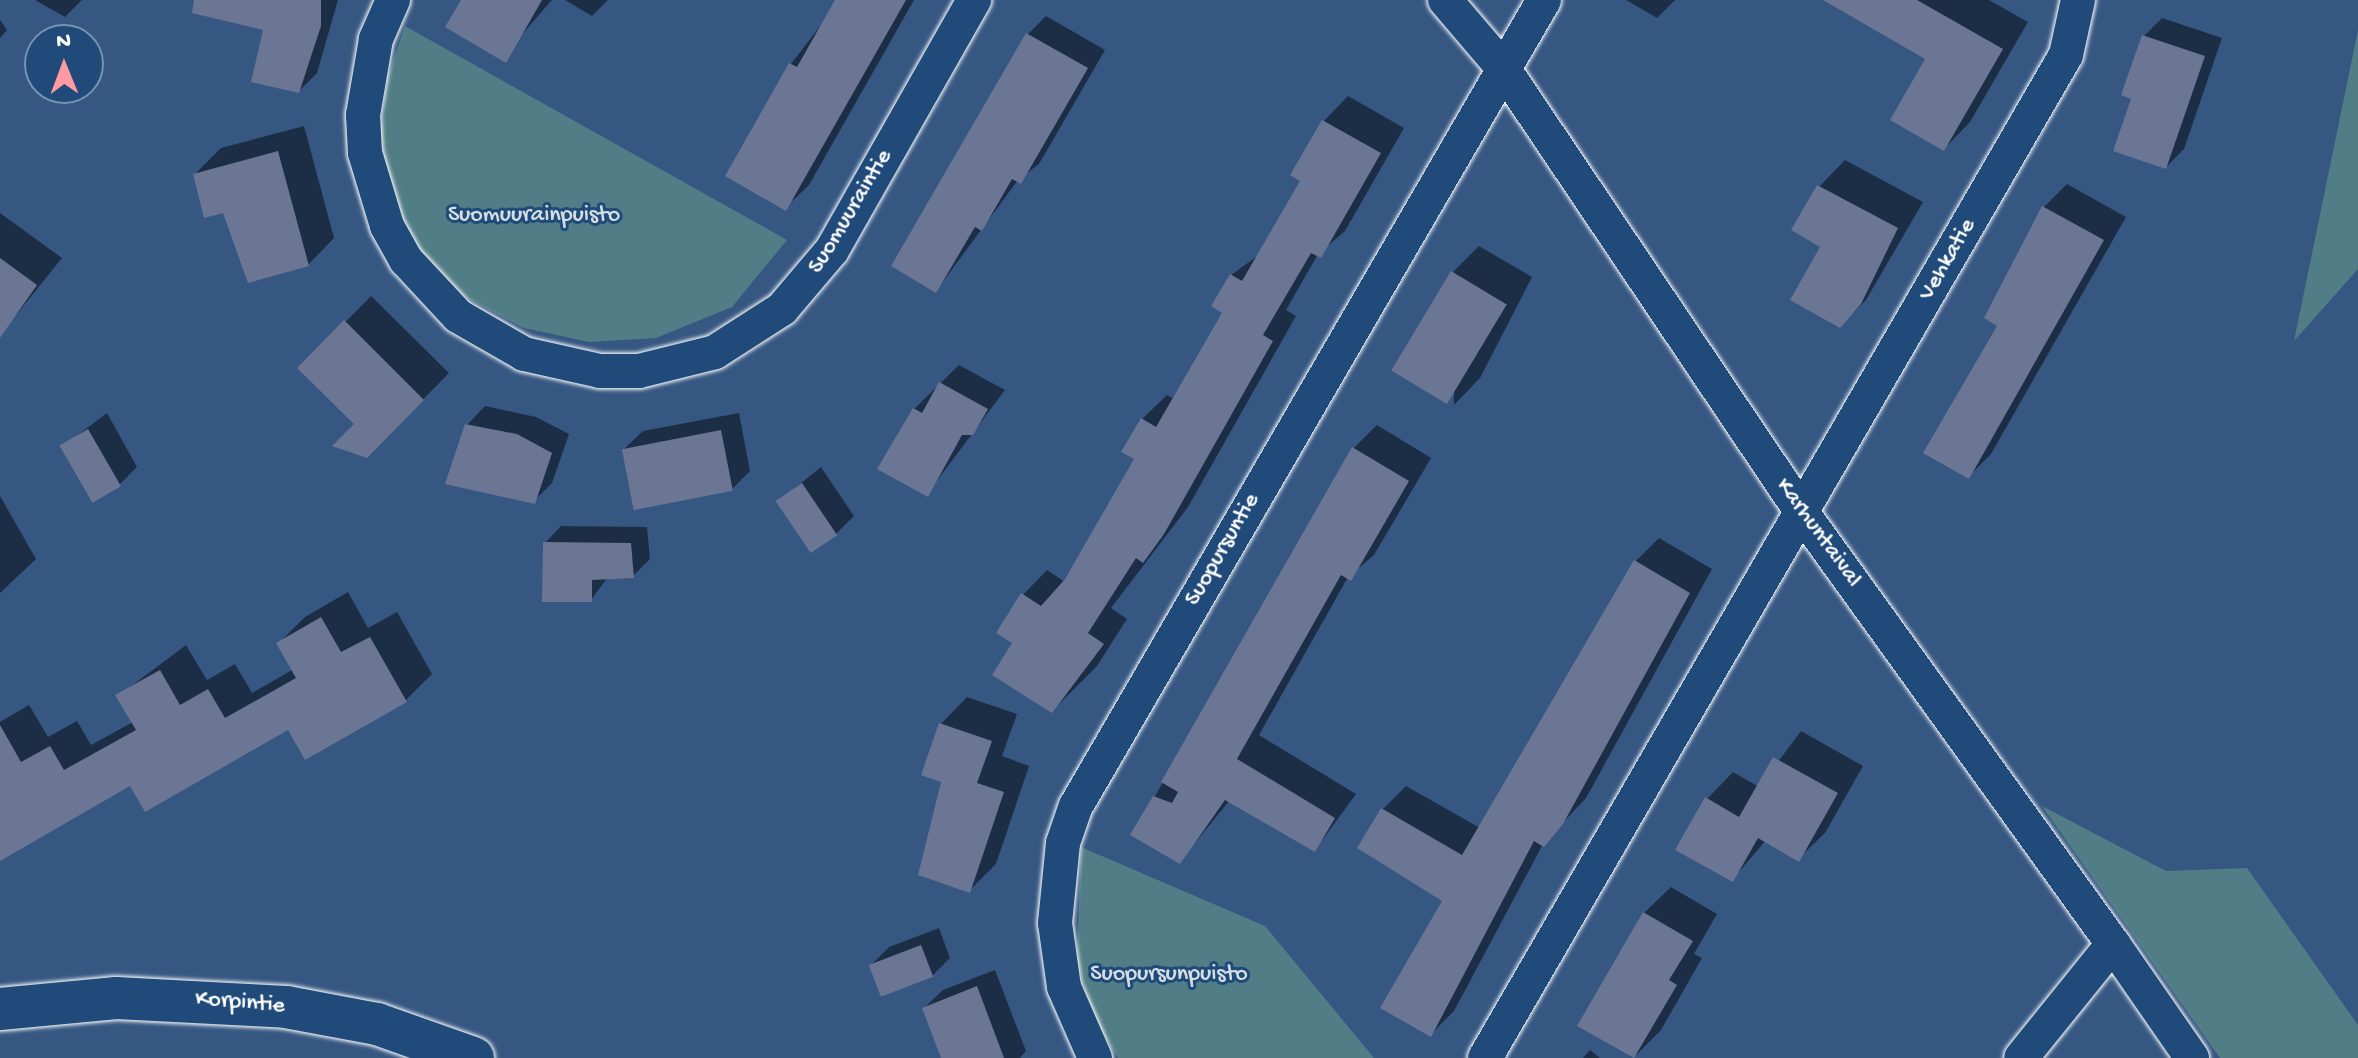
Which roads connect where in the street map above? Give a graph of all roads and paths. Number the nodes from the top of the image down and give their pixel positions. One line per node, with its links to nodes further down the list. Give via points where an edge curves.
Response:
1 (393, 0): 2 (street, Suomuuraintie, via 373,51 363,115 365,153 387,226 406,260 458,316 524,354 600,371 652,368 715,352 782,309 832,250)
2 (974, 0)
3 (1445, 0): 6 (street, Karhuntaival)
4 (1544, 0): 6 (street)
5 (2078, 0): 7 (street, Vehkatie, via 2066,55)
6 (1503, 68): 7 (street, Karhuntaival); 11 (street, Suopursuntie, via 1076,806 1063,843 1055,923 1064,987)
7 (1803, 514): 8 (street, Karhuntaival); 12 (street)
8 (2113, 944): 13 (street); 14 (street, Karhuntaival)
9 (0, 1009): 10 (street, Korpintie, via 116,998 272,1005 377,1024)
10 (473, 1058)
11 (1095, 1058)
12 (1485, 1058)
13 (2021, 1058)
14 (2192, 1058)

